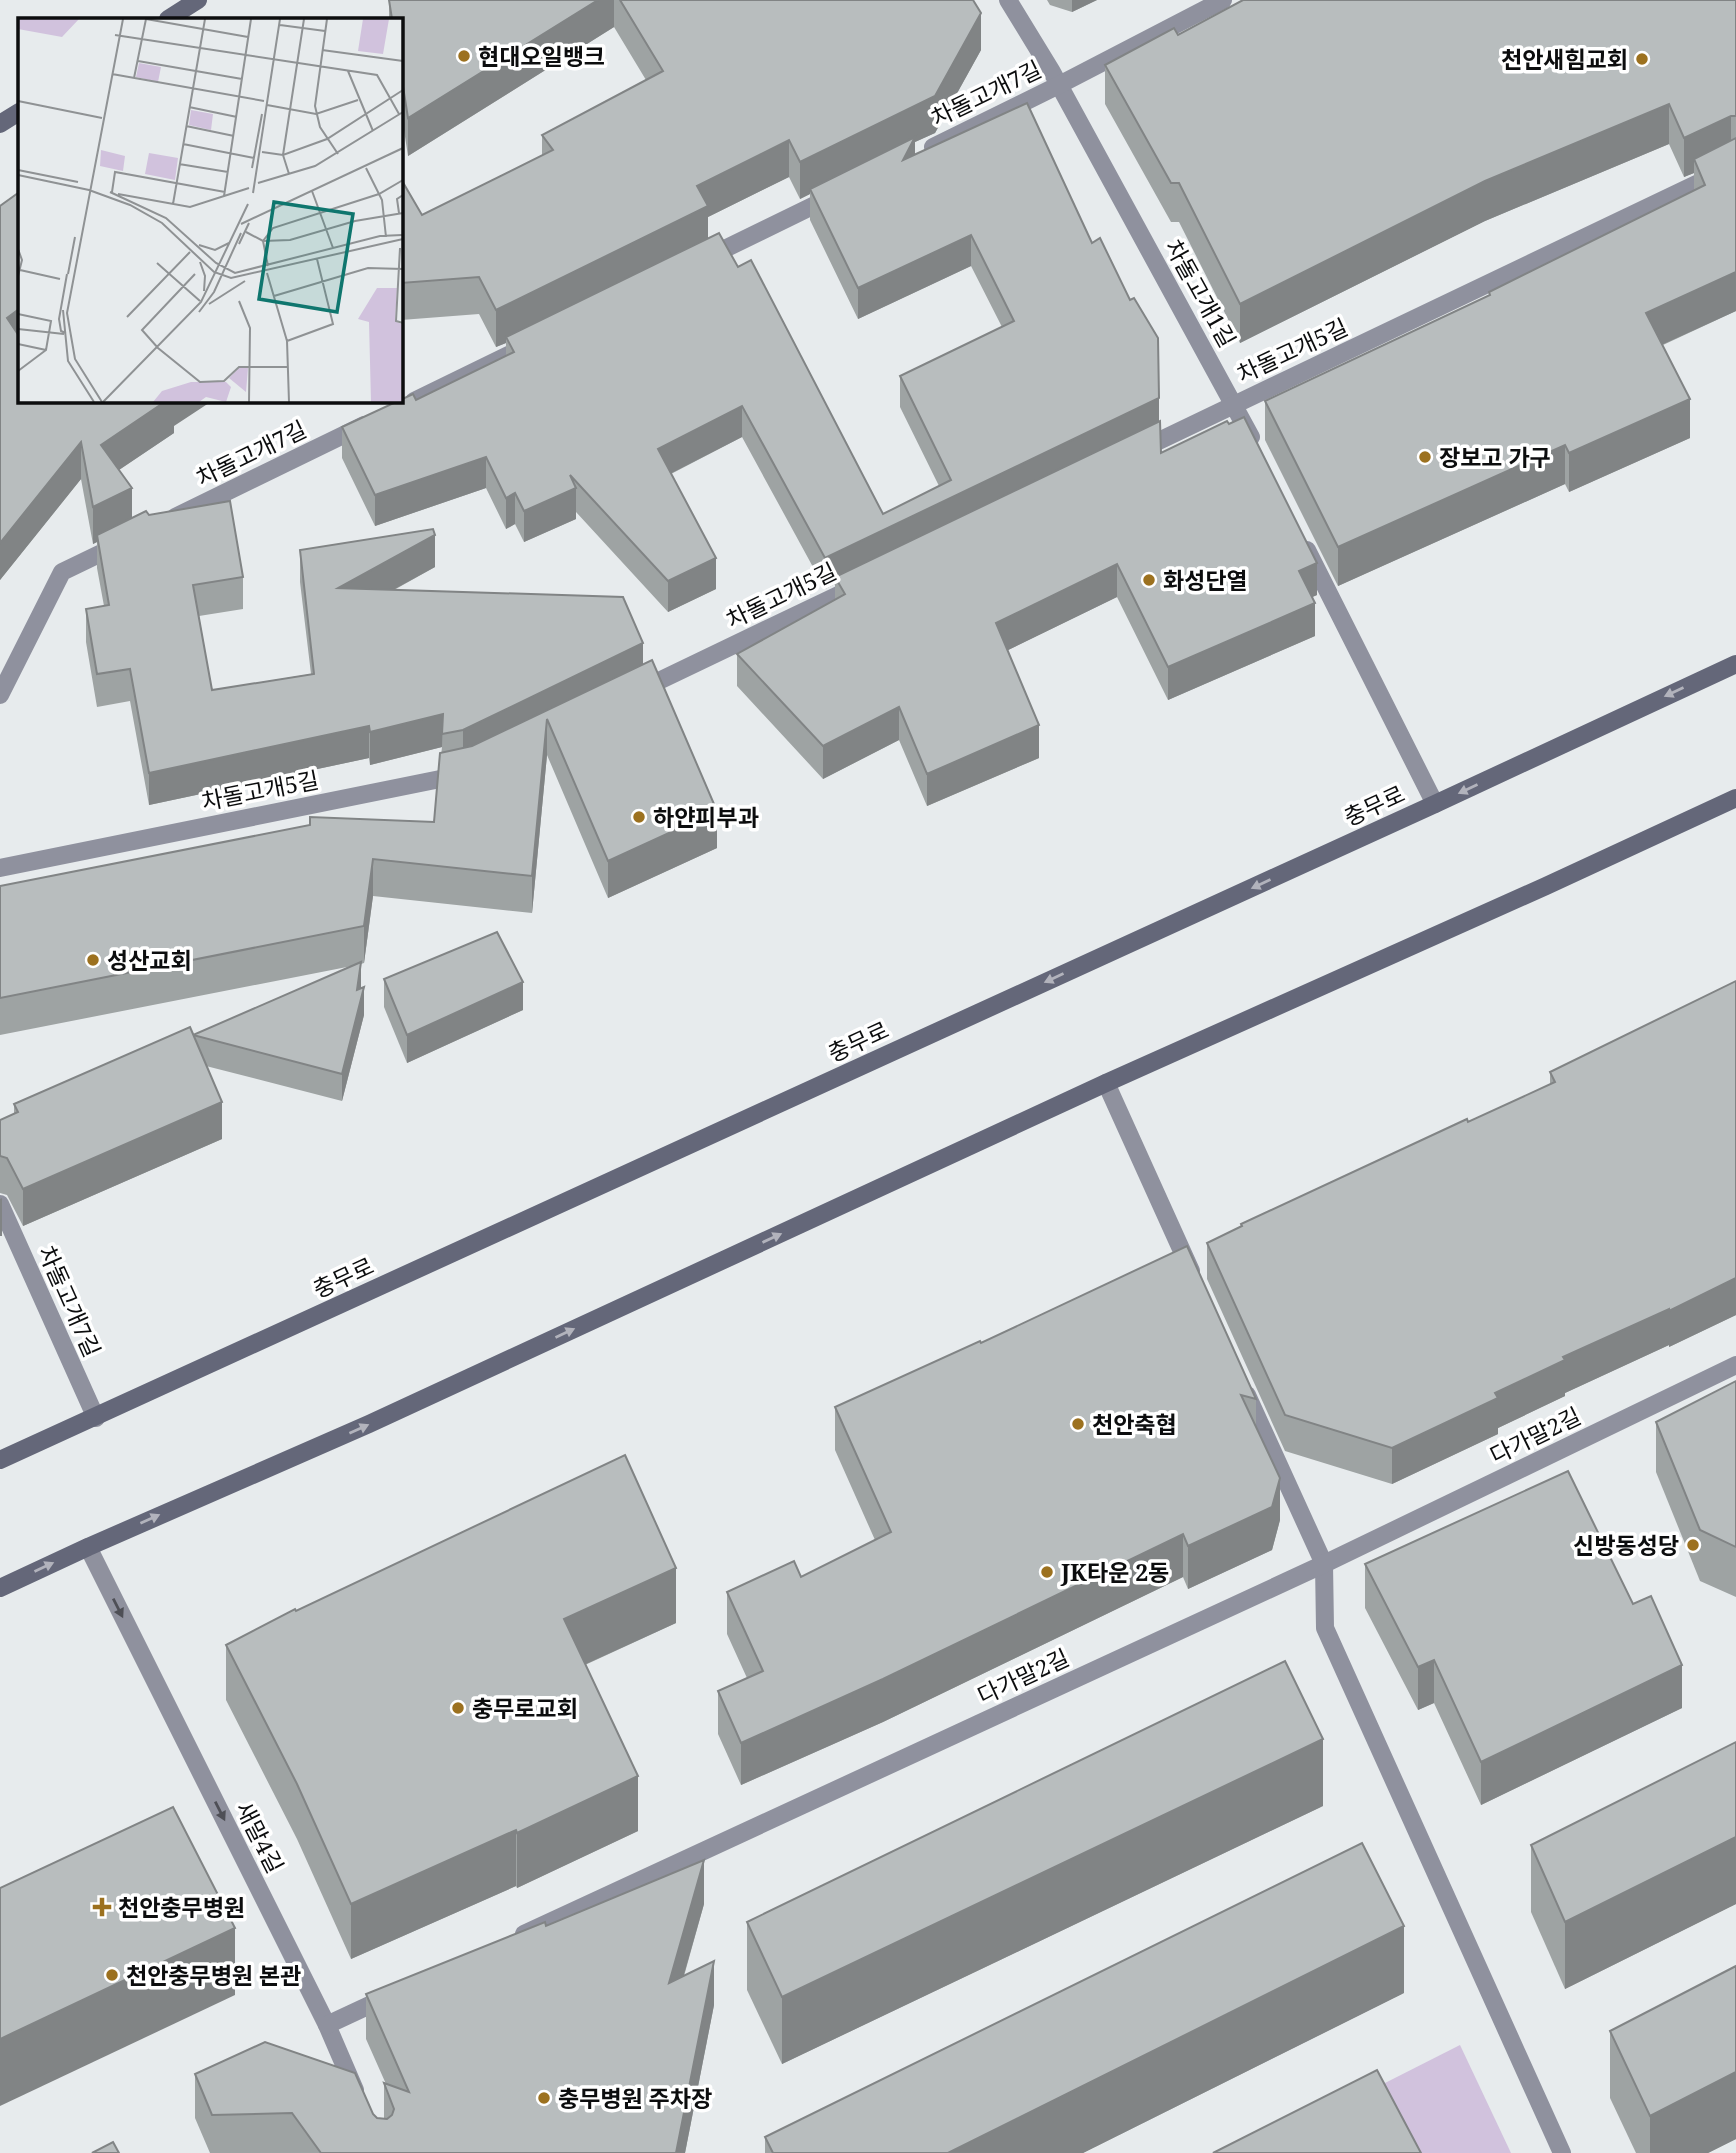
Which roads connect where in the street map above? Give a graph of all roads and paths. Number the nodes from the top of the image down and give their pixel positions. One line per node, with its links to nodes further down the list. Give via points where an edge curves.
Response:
1 (198, 0): 4 (main road)
2 (1008, 0): 5 (street, 차돌고개1길)
3 (1223, 0): 5 (street, 차돌고개7길)
4 (170, 18)
5 (1059, 85): 8 (street, 차돌고개7길); 13 (street, 차돌고개1길)
6 (18, 113): 7 (main road)
7 (0, 124)
8 (923, 152)
9 (1736, 165): 13 (street, 차돌고개5길)
10 (849, 188): 11 (street)
11 (688, 267)
12 (540, 339): 16 (street, 차돌고개7길)
13 (1234, 404): 14 (street, 차돌고개1길); 15 (street, 차돌고개5길)
14 (1259, 454)
15 (1121, 459)
16 (160, 524)
17 (1297, 529): 25 (street)
18 (136, 536): 21 (street, via 62,572)
19 (870, 580): 22 (street, 차돌고개5길)
20 (1736, 664): 25 (main road, 충무로, one-way to 25)
21 (0, 695)
22 (618, 701)
23 (480, 767): 26 (street, 차돌고개5길)
24 (1736, 798): 27 (main road)
25 (1435, 804): 32 (main road, 충무로, one-way to 32)
26 (0, 868)
27 (1106, 1083): 29 (street); 34 (main road, one-way to 27, via 369,1424)
28 (0, 1204): 32 (street, 차돌고개7길)
29 (1197, 1284)
30 (1736, 1365): 35 (street, 다가말2길)
31 (1238, 1374): 35 (street)
32 (96, 1418): 33 (main road, 충무로)
33 (0, 1457)
34 (88, 1547): 36 (main road, one-way to 34); 39 (street, 새말4길, one-way to 39)
35 (1324, 1564): 37 (street, 다가말2길); 41 (street, via 1325,1628)
36 (0, 1588)
37 (510, 1940)
38 (400, 1991): 39 (street)
39 (327, 2025): 40 (street, 새말4길)
40 (360, 2102)
41 (1562, 2153)

